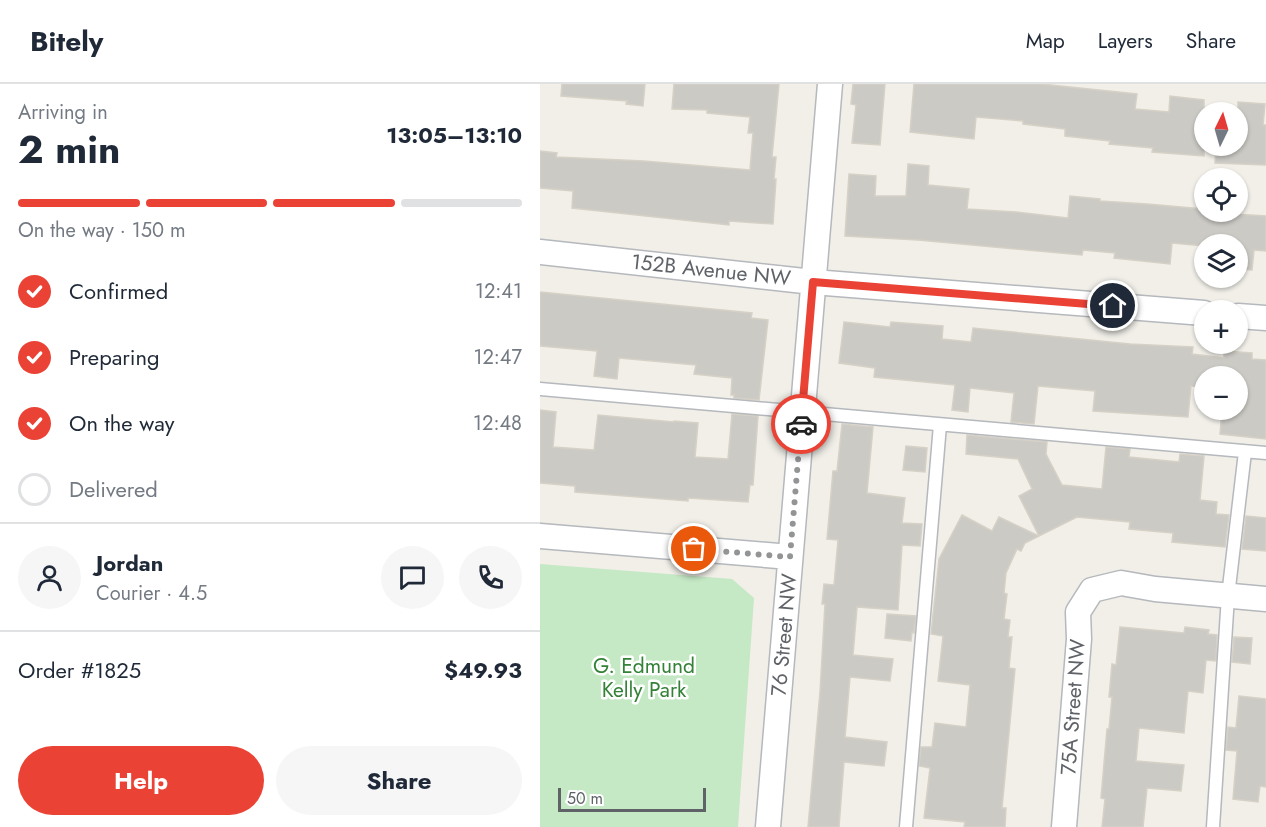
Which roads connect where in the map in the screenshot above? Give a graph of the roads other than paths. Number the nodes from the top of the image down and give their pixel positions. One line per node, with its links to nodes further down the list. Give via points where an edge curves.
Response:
1 (830, 84): 3 (street, 76 Street NW)
2 (540, 252): 3 (street, 152B Avenue NW)
3 (813, 282): 4 (street, 152B Avenue NW); 8 (street, 76 Street NW)
4 (1194, 312)
5 (1248, 317): 6 (street)
6 (1266, 318)
7 (540, 389): 8 (lane)
8 (802, 413): 9 (lane); 13 (street, 76 Street NW)
9 (940, 425): 10 (lane); 17 (lane)
10 (1245, 452): 11 (lane); 14 (lane)
11 (1266, 453)
12 (540, 536): 13 (street)
13 (790, 557): 16 (street, 76 Street NW)
14 (1228, 596): 15 (street); 18 (street, 75A Street NW, via 1121,583 1092,591 1078,612); 19 (lane)
15 (1266, 599)
16 (768, 827)
17 (906, 827)
18 (1064, 827)
19 (1213, 827)

